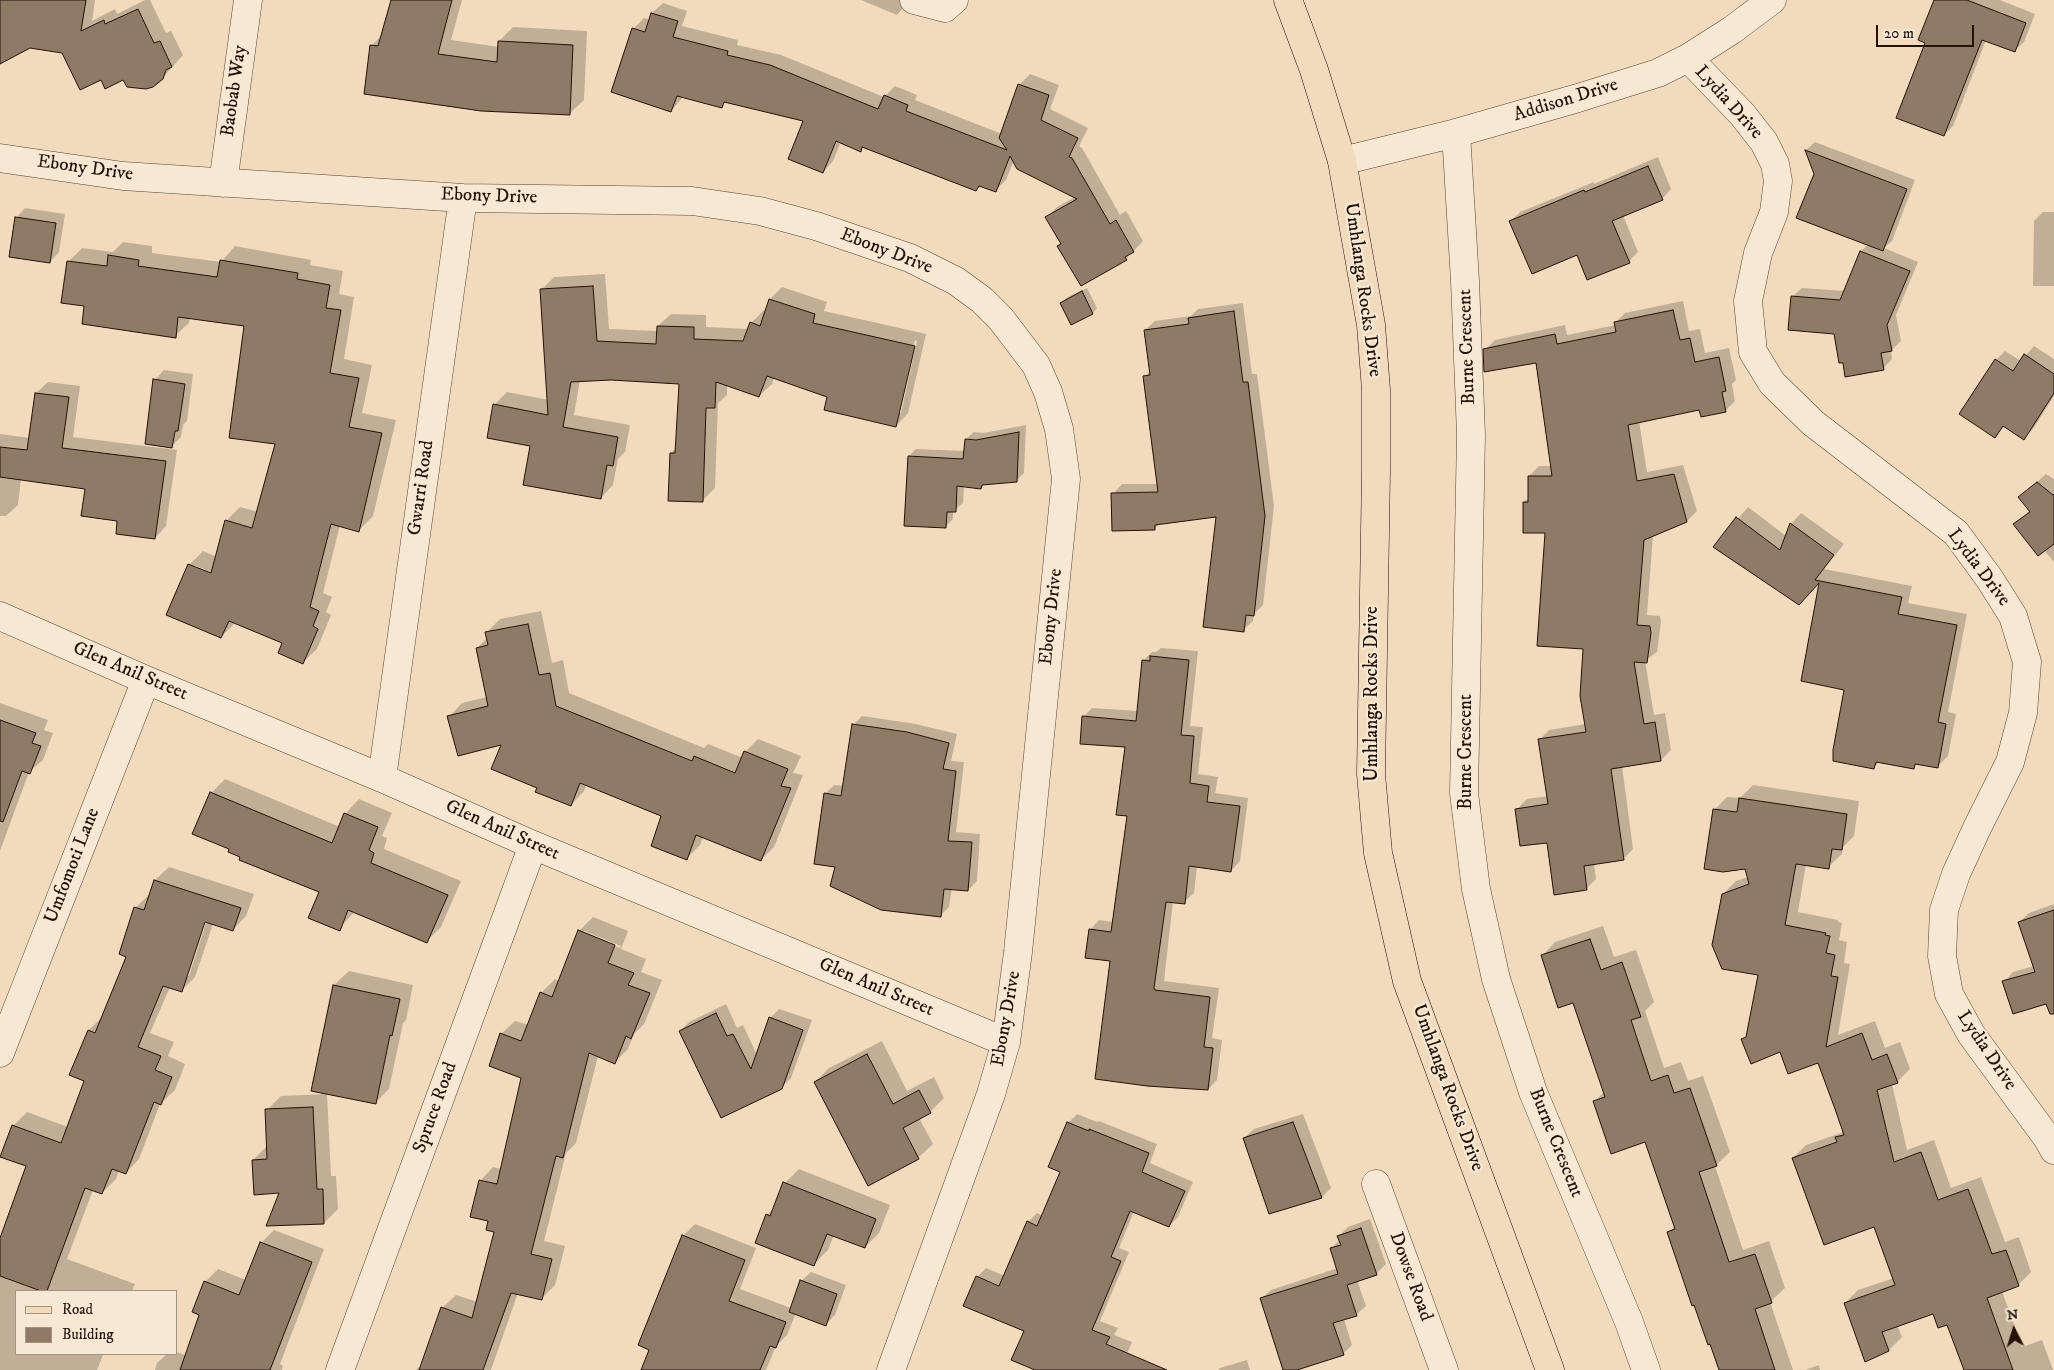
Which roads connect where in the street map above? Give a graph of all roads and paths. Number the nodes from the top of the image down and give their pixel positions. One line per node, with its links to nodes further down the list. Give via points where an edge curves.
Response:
1 (248, 0): 10 (street, Baobab Way)
2 (914, 0): 3 (street, via 945,8)
3 (954, 0)
4 (1288, 0): 9 (main road, Umhlanga Rocks Drive)
5 (1772, 0): 6 (street, Addison Drive)
6 (1688, 58): 7 (street, Addison Drive, via 1649,76); 18 (street, Lydia Drive, via 1742,114 1764,142 1775,164 1778,181 1774,212 1758,254 1748,301 1753,352 1772,384 1813,424 1956,533 2013,616 2027,662 2024,713 2010,762 1976,828 1950,892 1944,910 1942,956 1949,994 1971,1034)
7 (1456, 133): 9 (street, Addison Drive); 24 (street, Burne Crescent, via 1471,435 1464,793 1476,889 1496,979 1533,1092)
8 (0, 158): 10 (street, Ebony Drive, via 123,176)
9 (1342, 161): 23 (main road, Umhlanga Rocks Drive, via 1371,326 1376,390 1371,774 1378,853 1407,981)
10 (223, 182): 11 (street, Ebony Drive)
11 (463, 198): 14 (street, Gwarri Road); 16 (street, Ebony Drive, via 692,201 760,211 816,226 910,258 956,281 1001,319 1036,365 1059,429 1066,479)
12 (0, 616): 13 (street, Glen Anil Street)
13 (146, 680): 14 (street, Glen Anil Street); 17 (street, Umfomoti Lane)
14 (382, 778): 15 (street, Glen Anil Street)
15 (533, 845): 16 (street, Glen Anil Street); 20 (street, Spruce Road)
16 (1006, 1042): 21 (street, Ebony Drive, via 992,1094)
17 (0, 1053)
18 (2054, 1150)
19 (1376, 1184): 22 (street, Dowse Road)
20 (340, 1370)
21 (891, 1370)
22 (1444, 1370)
23 (1550, 1370)
24 (1646, 1370)

